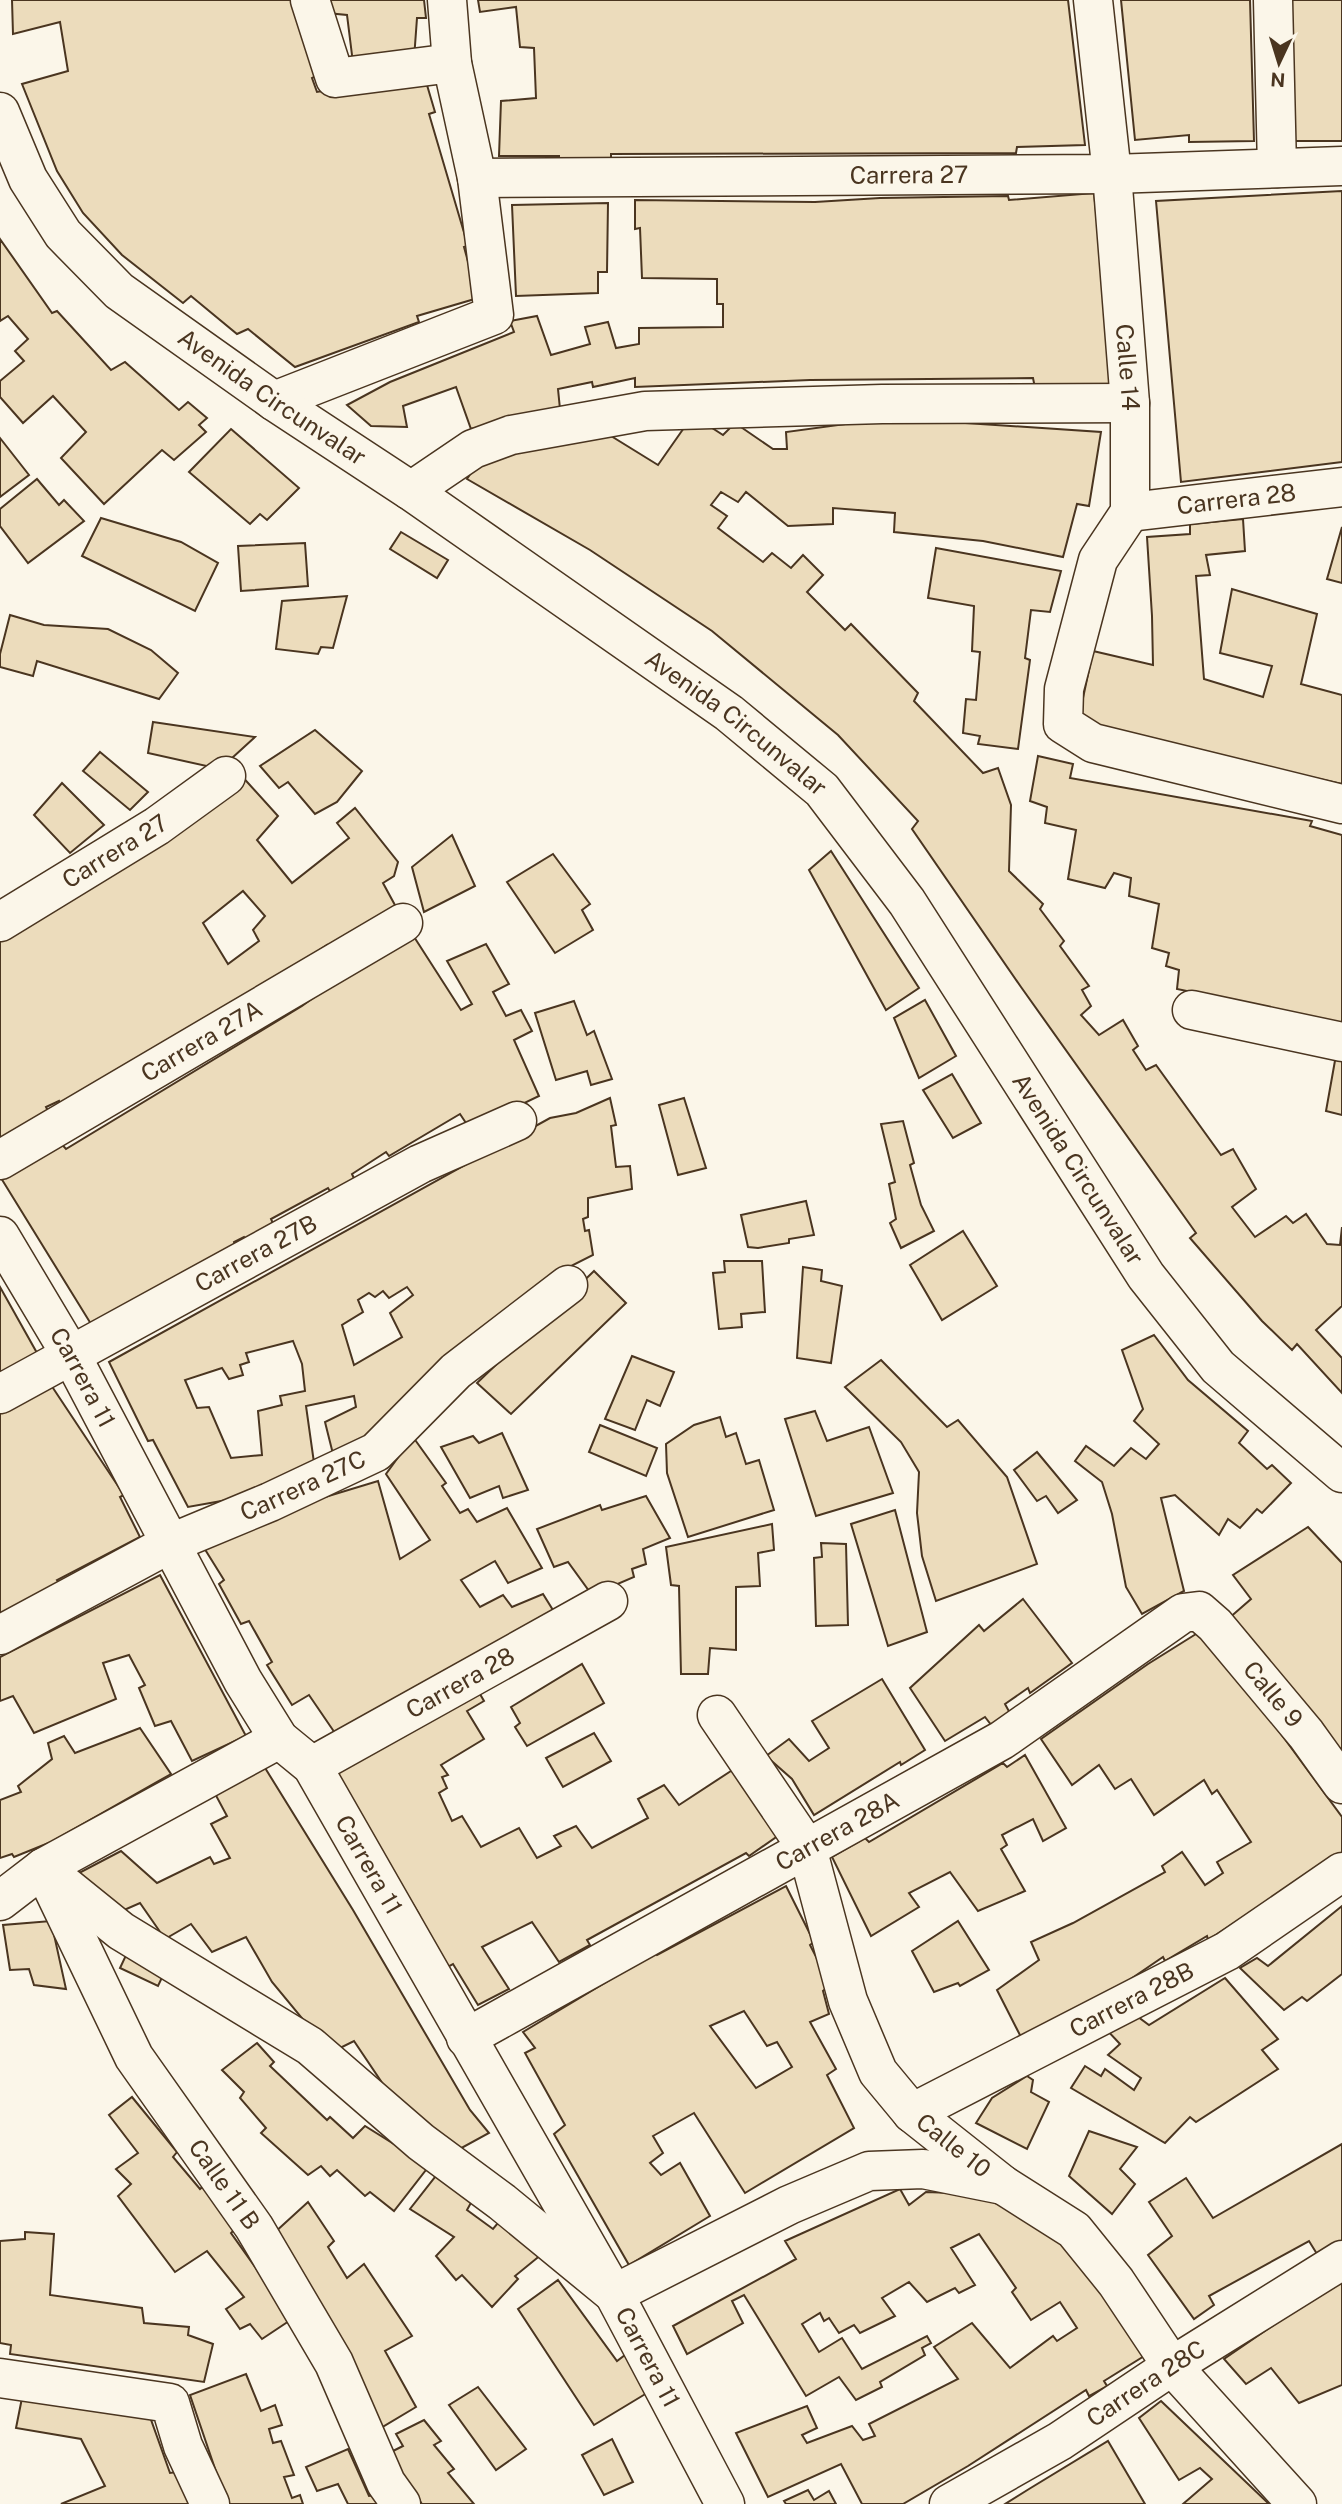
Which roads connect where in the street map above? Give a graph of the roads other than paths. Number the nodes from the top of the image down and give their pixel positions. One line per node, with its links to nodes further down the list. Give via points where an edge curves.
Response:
1 (310, 0): 5 (street, via 335,78)
2 (447, 0): 5 (street)
3 (1093, 0): 9 (street, Calle 14)
4 (1273, 0): 8 (street)
5 (452, 63): 10 (street)
6 (0, 112): 11 (street, Avenida Circunvalar, via 28,179 63,234 119,291)
7 (1342, 166): 8 (street, Carrera 27)
8 (1276, 168): 9 (street, Carrera 27)
9 (1112, 174): 10 (street, Carrera 27); 12 (street, Calle 14)
10 (477, 178): 11 (street, via 494,315)
11 (274, 401): 14 (street, Avenida Circunvalar)
12 (1130, 403): 14 (street, via 645,411 511,435 473,449); 15 (street, Calle 14)
13 (1342, 487): 15 (street, Carrera 28)
14 (411, 491): 28 (street, Avenida Circunvalar, via 729,713 822,790 907,902 1146,1276 1219,1367)
15 (1130, 512): 17 (street, via 1098,561 1064,689 1063,724 1093,743)
16 (226, 776): 18 (street, Carrera 27, via 157,826)
17 (1342, 803)
18 (0, 922)
19 (403, 923): 23 (street, Carrera 27A)
20 (1192, 1010): 21 (street)
21 (1342, 1042)
22 (517, 1121): 26 (street, Carrera 27B, via 420,1164)
23 (0, 1160)
24 (0, 1236): 26 (street, Carrera 11)
25 (568, 1285): 29 (street, Carrera 27C, via 456,1370 376,1452)
26 (71, 1356): 27 (street, Carrera 27B); 29 (street, Carrera 11)
27 (0, 1394)
28 (1342, 1473)
29 (169, 1544): 32 (street, Carrera 27C); 34 (street, Carrera 11)
30 (608, 1601): 35 (street, Carrera 28)
31 (1199, 1611): 36 (street, Calle 9, via 1306,1734); 37 (street, Carrera 28A, via 1183,1613 1002,1740)
32 (0, 1635)
33 (717, 1716): 37 (street, Calle 10)
34 (279, 1740): 35 (street, Carrera 11); 38 (street)
35 (312, 1766): 41 (street, Carrera 11)
36 (1342, 1784)
37 (807, 1848): 41 (street, Carrera 28A); 42 (street, Calle 10, via 848,2001 878,2072)
38 (43, 1868): 40 (street); 45 (street, via 121,1931 310,2046 421,2142); 49 (street, Calle 11 B, via 134,2057 254,2227 334,2363 386,2483)
39 (1342, 1872): 42 (street, Carrera 28B, via 1227,1951)
40 (0, 1901)
41 (466, 2038): 45 (street, Carrera 11)
42 (912, 2112): 43 (street, Calle 10)
43 (1003, 2185): 45 (street, via 923,2169 869,2171 789,2205); 46 (street, Calle 10, via 1074,2230 1116,2282)
44 (1342, 2260): 46 (street, Carrera 28C)
45 (614, 2294): 50 (street, Carrera 11)
46 (1172, 2366): 51 (street, Carrera 28C, via 1060,2441); 52 (street, Calle 10)
47 (0, 2378): 48 (street, via 170,2403 183,2446)
48 (210, 2504)
49 (401, 2504)
50 (725, 2504)
51 (949, 2504)
52 (1297, 2504)

